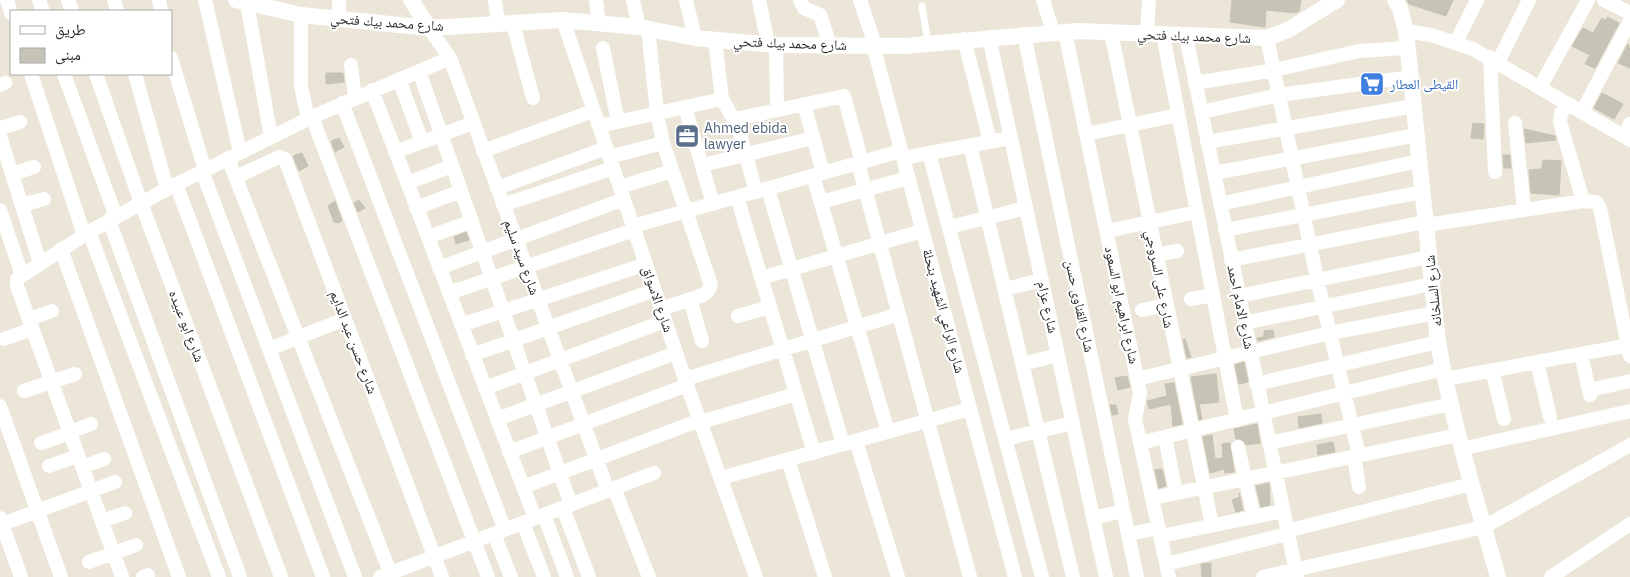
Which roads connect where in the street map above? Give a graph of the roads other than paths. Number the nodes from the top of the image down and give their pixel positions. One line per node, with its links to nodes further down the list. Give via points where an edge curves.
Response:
1 (205, 0): 104 (street)
2 (339, 0): 25 (street)
3 (411, 0): 30 (street)
4 (495, 0): 28 (street)
5 (596, 0): 29 (street)
6 (633, 0): 31 (street)
7 (686, 0): 39 (street)
8 (759, 0): 45 (street)
9 (800, 0): 24 (street, via 804,8)
10 (817, 0): 24 (street)
11 (860, 0): 47 (street, شارع الراعي الشهيد بنحلة)
12 (1043, 0): 33 (street, شارع ابراهيم ابو السعود)
13 (1149, 0): 36 (street)
14 (1337, 0): 40 (street, شارع محمد بيك فتحي, via 1288,30)
15 (1395, 0): 32 (street, شارع السلخانه)
16 (1477, 0): 43 (street)
17 (1529, 0): 51 (street)
18 (1588, 0): 63 (street)
19 (1604, 0): 22 (street)
20 (242, 1): 23 (street, شارع محمد بيك فتحي); 94 (street)
21 (922, 6): 44 (lane)
22 (1630, 13)
23 (301, 15): 25 (street, شارع محمد بيك فتحي); 79 (street, via 301,86)
24 (820, 15): 46 (street)
25 (339, 19): 30 (street, شارع محمد بيك فتحي)
26 (563, 20): 28 (street, شارع محمد بيك فتحي); 29 (street, شارع محمد بيك فتحي); 74 (street, شارع الاسواق)
27 (1630, 21): 76 (street)
28 (505, 24): 30 (street, شارع محمد بيك فتحي); 66 (street)
29 (599, 24): 31 (street, شارع محمد بيك فتحي)
30 (429, 28): 50 (street, شارع سيد سليم)
31 (643, 28): 39 (street, شارع محمد بيك فتحي); 77 (street)
32 (1406, 31): 43 (street); 49 (street, شارع السلخانه)
33 (1059, 32): 34 (street, شارع محمد بيك فتحي); 35 (street, شارع محمد بيك فتحي); 89 (street, شارع ابراهيم ابو السعود)
34 (1111, 32): 36 (street, شارع محمد بيك فتحي); 85 (street, شارع على السروجي)
35 (1024, 34): 38 (street, شارع محمد بيك فتحي); 296 (street, شارع القناوى حسن)
36 (1155, 34): 37 (street, شارع محمد بيك فتحي); 78 (street)
37 (1186, 36): 40 (street, شارع محمد بيك فتحي); 62 (street, شارع الامام احمد)
38 (989, 37): 42 (street, شارع محمد بيك فتحي); 96 (street, شارع عزام)
39 (695, 38): 41 (street, شارع محمد بيك فتحي)
40 (1267, 38): 55 (street)
41 (715, 39): 45 (street, شارع محمد بيك فتحي); 67 (street)
42 (964, 40): 44 (street, شارع محمد بيك فتحي); 97 (street)
43 (1456, 42): 51 (street)
44 (928, 44): 47 (street, شارع محمد بيك فتحي)
45 (772, 45): 46 (street, شارع محمد بيك فتحي); 73 (street)
46 (830, 45): 47 (street, شارع محمد بيك فتحي)
47 (874, 45): 107 (street, شارع الراعي الشهيد بنحلة)
48 (603, 48): 83 (street)
49 (1408, 48): 55 (street, via 1359,51); 60 (street, شارع السلخانه)
50 (450, 58): 54 (street); 82 (street, شارع سيد سليم)
51 (1494, 60): 63 (street); 118 (street)
52 (172, 62): 117 (street)
53 (351, 65): 68 (street)
54 (419, 70): 61 (street); 91 (street)
55 (1274, 70): 62 (street); 65 (street)
56 (31, 75): 159 (street)
57 (64, 75): 150 (street)
58 (96, 75): 136 (street, شارع ابو عبيده)
59 (135, 75): 125 (street)
60 (1410, 77): 65 (street); 71 (street, شارع السلخانه)
61 (399, 79): 64 (street); 98 (street)
62 (1195, 82): 75 (street, شارع الامام احمد)
63 (1540, 87): 70 (street)
64 (372, 90): 68 (street); 103 (street)
65 (1279, 95): 75 (street); 88 (street)
66 (533, 98)
67 (722, 99): 72 (street); 80 (street)
68 (348, 100): 79 (street); 307 (street)
69 (804, 104): 73 (street); 95 (street); 111 (street, via 841,95 846,98)
70 (1569, 104): 76 (street); 135 (street, via 1561,113 1560,122)
71 (1414, 106): 88 (street); 92 (street, شارع السلخانه)
72 (685, 107): 77 (street); 112 (street)
73 (777, 110): 80 (street)
74 (594, 111): 86 (street, شارع الاسواق); 102 (street)
75 (1201, 112): 99 (street, شارع الامام احمد)
76 (1582, 112): 90 (street)
77 (657, 113): 83 (street); 100 (street)
78 (1178, 115): 85 (street); 147 (street)
79 (310, 118): 94 (street); 311 (street)
80 (735, 119): 106 (street)
81 (20, 122): 87 (street)
82 (473, 122): 91 (street); 102 (street, شارع سيد سليم)
83 (618, 122): 86 (street)
84 (1515, 123): 145 (street)
85 (1130, 125): 89 (street); 152 (street, شارع على السروجي)
86 (599, 126): 108 (street, شارع الاسواق)
87 (0, 128)
88 (1286, 128): 99 (street); 109 (street)
89 (1086, 134): 158 (street, شارع ابراهيم ابو السعود)
90 (1628, 134)
91 (441, 135): 98 (street); 113 (street)
92 (1416, 135): 109 (street); 110 (street, شارع السلخانه)
93 (0, 136): 120 (street)
94 (271, 137): 104 (street)
95 (813, 138): 106 (street); 121 (street)
96 (1010, 138): 97 (street); 143 (street, شارع عزام)
97 (990, 141): 101 (street)
98 (422, 142): 103 (street)
99 (1207, 142): 119 (street, شارع الامام احمد)
100 (663, 143): 108 (street); 116 (street)
101 (970, 144): 105 (street); 149 (street)
102 (483, 151): 127 (street, شارع سيد سليم)
103 (395, 152): 124 (street)
104 (239, 153): 115 (street); 117 (street); 122 (street)
105 (929, 153): 107 (street); 154 (street)
106 (745, 154): 112 (street); 128 (street)
107 (902, 154): 111 (street); 123 (street, شارع الراعي الشهيد بنحلة)
108 (609, 158): 127 (street); 132 (street, شارع الاسواق); 141 (street)
109 (1292, 158): 119 (street); 126 (street)
110 (1419, 161): 126 (street); 131 (street, شارع السلخانه)
111 (860, 163): 121 (street); 129 (street)
112 (702, 165): 138 (street)
113 (452, 166): 124 (street); 130 (street)
114 (34, 167): 120 (street)
115 (256, 168): 122 (street, شارع حسن عبد الدايم); 201 (street, شارع حسن عبد الدايم, via 279,157 285,159)
116 (672, 170): 132 (street); 146 (street)
117 (203, 171): 125 (street); 214 (street)
118 (1495, 172)
119 (1214, 173): 139 (street, شارع الامام احمد)
120 (12, 174): 140 (street)
121 (818, 174): 128 (street); 137 (street)
122 (236, 177): 208 (street)
123 (908, 178): 129 (street); 157 (street, شارع الراعي الشهيد بنحلة)
124 (407, 183): 142 (street)
125 (172, 186): 136 (street); 326 (street)
126 (1298, 187): 139 (street); 148 (street)
127 (497, 188): 141 (street, شارع سيد سليم)
128 (762, 190): 133 (street); 176 (street)
129 (865, 190): 137 (street); 163 (street)
130 (461, 191): 142 (street); 151 (street)
131 (1422, 192): 148 (street); 153 (street, شارع السلخانه)
132 (622, 193): 155 (street, شارع الاسواق); 161 (street)
133 (737, 197): 138 (street); 178 (street)
134 (44, 199): 140 (street)
135 (1583, 201): 145 (street); 216 (street, via 1592,201 1600,208)
136 (141, 202): 150 (street); 325 (street, شارع ابو عبيده)
137 (821, 202): 169 (street)
138 (713, 204): 146 (street)
139 (1220, 204): 156 (street, شارع الامام احمد)
140 (22, 205): 172 (street)
141 (503, 205): 161 (street, شارع سيد سليم)
142 (416, 208): 160 (street)
143 (1026, 208): 149 (street); 181 (street, شارع عزام)
144 (0, 210): 162 (street)
145 (1524, 210): 153 (street)
146 (688, 211): 155 (street); 189 (street, via 711,285 704,295)
147 (1197, 212): 152 (street); 186 (street)
148 (1304, 215): 156 (street); 164 (street)
149 (988, 218): 154 (street); 183 (street)
150 (112, 219): 159 (street); 324 (street)
151 (472, 221): 160 (street); 167 (street)
152 (1149, 222): 158 (street); 168 (street, شارع على السروجي)
153 (1426, 224): 164 (street); 170 (street, شارع السلخانه)
154 (949, 227): 264 (street)
155 (634, 228): 173 (street, شارع الاسواق); 174 (street)
156 (1225, 230): 171 (street, شارع الامام احمد)
157 (922, 231): 163 (street); 245 (street, شارع الراعي الشهيد بنحلة)
158 (1106, 231): 232 (street, شارع ابراهيم ابو السعود)
159 (87, 233): 165 (street); 323 (street)
160 (428, 237): 175 (street)
161 (516, 239): 167 (street); 174 (street, شارع سيد سليم)
162 (5, 242): 177 (street)
163 (880, 243): 169 (street); 198 (street)
164 (1310, 245): 171 (street); 180 (street)
165 (62, 249): 172 (street); 322 (street)
166 (1177, 251): 168 (street)
167 (482, 252): 175 (street); 179 (street)
168 (1156, 255): 191 (street, شارع على السروجي)
169 (837, 256): 176 (street); 205 (street)
170 (1429, 257): 180 (street); 182 (street, شارع السلخانه)
171 (1231, 260): 187 (street, شارع الامام احمد)
172 (40, 263): 177 (street)
173 (646, 264): 184 (street, شارع الاسواق); 188 (street)
174 (526, 267): 179 (street); 188 (street, شارع سيد سليم)
175 (439, 268): 185 (street)
176 (792, 269): 178 (street); 211 (street)
177 (20, 276): 203 (street, via 17,286)
178 (761, 278): 193 (street)
179 (492, 279): 185 (street); 196 (street)
180 (1317, 279): 187 (street); 192 (street)
181 (1042, 280): 183 (street); 221 (street, شارع عزام)
182 (1432, 284): 192 (street); 197 (street, شارع السلخانه)
183 (1005, 289): 225 (street)
184 (655, 290): 199 (street, شارع الاسواق); 206 (street)
185 (449, 294): 204 (street)
186 (1213, 295): 190 (street); 222 (street)
187 (1239, 296): 202 (street, شارع الامام احمد)
188 (538, 299): 196 (street); 206 (street, شارع سيد سليم)
189 (690, 299): 199 (street); 212 (street)
190 (1191, 299)
191 (1166, 305): 194 (street); 227 (street, شارع على السروجي)
192 (1323, 306): 202 (street); 207 (street)
193 (770, 307): 200 (street); 215 (street)
194 (1142, 310)
195 (52, 311): 203 (street)
196 (503, 311): 204 (street); 210 (street)
197 (1435, 313): 207 (street); 213 (street, شارع السلخانه)
198 (899, 314): 205 (street); 253 (street)
199 (663, 315): 218 (street, شارع الاسواق); 223 (street)
200 (738, 316)
201 (345, 319): 208 (street); 314 (street, شارع حسن عبد الدايم)
202 (1244, 323): 217 (street, شارع الامام احمد)
203 (31, 324): 209 (street); 234 (street)
204 (461, 325): 220 (street)
205 (857, 327): 211 (street); 261 (street)
206 (548, 328): 210 (street); 223 (street, شارع سيد سليم)
207 (1330, 333): 217 (street); 226 (street)
208 (298, 337): 214 (street); 318 (street)
209 (4, 339)
210 (514, 340): 220 (street); 229 (street)
211 (812, 340): 215 (street); 267 (street)
212 (702, 341)
213 (1438, 342): 226 (street); 231 (street, شارع السلخانه)
214 (269, 349): 327 (street)
215 (783, 349): 235 (street); 240 (street)
216 (1629, 349): 219 (street)
217 (1250, 350): 222 (street); 236 (street, شارع الامام احمد)
218 (676, 353): 235 (street, شارع الاسواق); 238 (street)
219 (1581, 354): 224 (street); 233 (street, via 1589,392)
220 (472, 355): 237 (street)
221 (1058, 355): 225 (street); 254 (street, شارع عزام)
222 (1225, 356): 227 (street); 251 (street)
223 (560, 360): 229 (street); 238 (street, شارع سيد سليم)
224 (1537, 362): 228 (street); 248 (street)
225 (1023, 364): 258 (street)
226 (1337, 365): 236 (street); 241 (street)
227 (1178, 368): 232 (street); 259 (street, شارع على السروجي)
228 (1492, 370): 231 (street); 250 (street)
229 (525, 373): 237 (street); 242 (street)
230 (75, 374): 234 (street)
231 (1444, 374): 241 (street); 243 (street, شارع السلخانه)
232 (1137, 379): 268 (street, شارع ابراهيم ابو السعود, via 1140,401 1135,419)
233 (1630, 381)
234 (52, 382): 239 (street); 260 (street)
235 (686, 382): 252 (street, شارع الاسواق); 256 (street)
236 (1256, 384): 247 (street, شارع الامام احمد)
237 (485, 388): 249 (street)
238 (572, 391): 242 (street); 256 (street, شارع سيد سليم)
239 (24, 392)
240 (796, 394): 252 (street); 273 (street)
241 (1344, 394): 247 (street); 257 (street)
242 (536, 404): 249 (street); 263 (street)
243 (1451, 404): 257 (street); 266 (street, شارع السلخانه)
244 (0, 406): 295 (street)
245 (970, 409): 253 (street); 339 (street, شارع الراعي الشهيد بنحلة)
246 (1630, 411): 266 (street)
247 (1263, 414): 251 (street); 269 (street, شارع الامام احمد)
248 (1550, 417)
249 (497, 418): 272 (street)
250 (1504, 418)
251 (1237, 420): 259 (street)
252 (700, 421): 276 (street); 283 (street, شارع الاسواق)
253 (927, 421): 261 (street); 338 (street)
254 (1072, 423): 258 (street); 300 (street, شارع عزام)
255 (91, 424): 260 (street)
256 (584, 424): 263 (street); 276 (street, شارع سيد سليم)
257 (1352, 425): 269 (street); 274 (street)
258 (1039, 430): 264 (street); 341 (street)
259 (1192, 431): 262 (street); 288 (street, شارع على السروجي)
260 (70, 432): 265 (street); 278 (street)
261 (888, 432): 267 (street)
262 (1165, 437): 268 (street); 292 (street)
263 (548, 438): 272 (street); 281 (street)
264 (1005, 438): 340 (street)
265 (41, 442)
266 (1460, 442): 274 (street); 286 (street, شارع السلخانه)
267 (849, 443): 273 (street); 337 (street)
268 (1140, 443): 293 (street, شارع ابراهيم ابو السعود)
269 (1269, 443): 280 (street, شارع الامام احمد)
270 (1630, 445): 306 (street)
271 (1238, 447): 284 (street)
272 (510, 452): 287 (street)
273 (814, 452): 277 (street)
274 (1356, 456): 280 (street); 289 (street)
275 (104, 459): 278 (street)
276 (597, 459): 281 (street); 290 (street, شارع سيد سليم)
277 (788, 460): 283 (street); 336 (street)
278 (80, 461): 279 (street); 291 (street)
279 (49, 466)
280 (1275, 472): 284 (street); 297 (street, شارع الامام احمد)
281 (560, 473): 287 (street); 294 (street)
282 (654, 473): 290 (street)
283 (721, 478): 335 (street, شارع الاسواق)
284 (1246, 479): 288 (street); 299 (street)
285 (116, 482): 291 (street)
286 (1471, 484): 306 (street, شارع السلخانه); 309 (street)
287 (523, 487): 301 (street)
288 (1204, 487): 292 (street); 305 (street, شارع على السروجي)
289 (1359, 487)
290 (611, 490): 294 (street); 334 (street, شارع سيد سليم)
291 (91, 491): 295 (street); 302 (street)
292 (1176, 493): 293 (street)
293 (1153, 498): 308 (street, شارع ابراهيم ابو السعود)
294 (567, 506): 301 (street); 333 (street)
295 (37, 511): 303 (street); 320 (street)
296 (1123, 511): 300 (street); 310 (street, شارع القناوى حسن)
297 (1283, 511): 299 (street); 309 (street, شارع الامام احمد)
298 (125, 512): 302 (street)
299 (1254, 517): 305 (street)
300 (1093, 518): 342 (street, شارع عزام)
301 (534, 519): 307 (street); 331 (street); 332 (street)
302 (102, 521): 313 (street)
303 (1, 522): 319 (street)
304 (1630, 524): 346 (street)
305 (1212, 525): 308 (street)
306 (1484, 527): 317 (street); 345 (street, شارع السلخانه)
307 (499, 532): 311 (street); 330 (street)
308 (1160, 532): 310 (street); 316 (street, شارع ابراهيم ابو السعود)
309 (1287, 532): 316 (street); 317 (street, شارع الامام احمد)
310 (1128, 534): 343 (street, شارع القناوى حسن)
311 (474, 542): 314 (street); 329 (street)
312 (136, 545): 313 (street)
313 (114, 553): 315 (street); 321 (street)
314 (434, 556): 318 (street); 328 (street, شارع حسن عبد الدايم)
315 (89, 562)
316 (1168, 570)
317 (1296, 573): 344 (street)
318 (387, 576)
319 (21, 577)
320 (61, 577)
321 (122, 577)
322 (180, 577)
323 (219, 577)
324 (240, 577)
325 (281, 577)
326 (323, 577)
327 (355, 577)
328 (442, 577)
329 (488, 577)
330 (511, 577)
331 (544, 577)
332 (568, 577)
333 (589, 577)
334 (650, 577)
335 (756, 577)
336 (825, 577)
337 (898, 577)
338 (969, 577)
339 (1015, 577)
340 (1042, 577)
341 (1074, 577)
342 (1106, 577)
343 (1138, 577)
344 (1263, 577)
345 (1498, 577)
346 (1551, 577)

